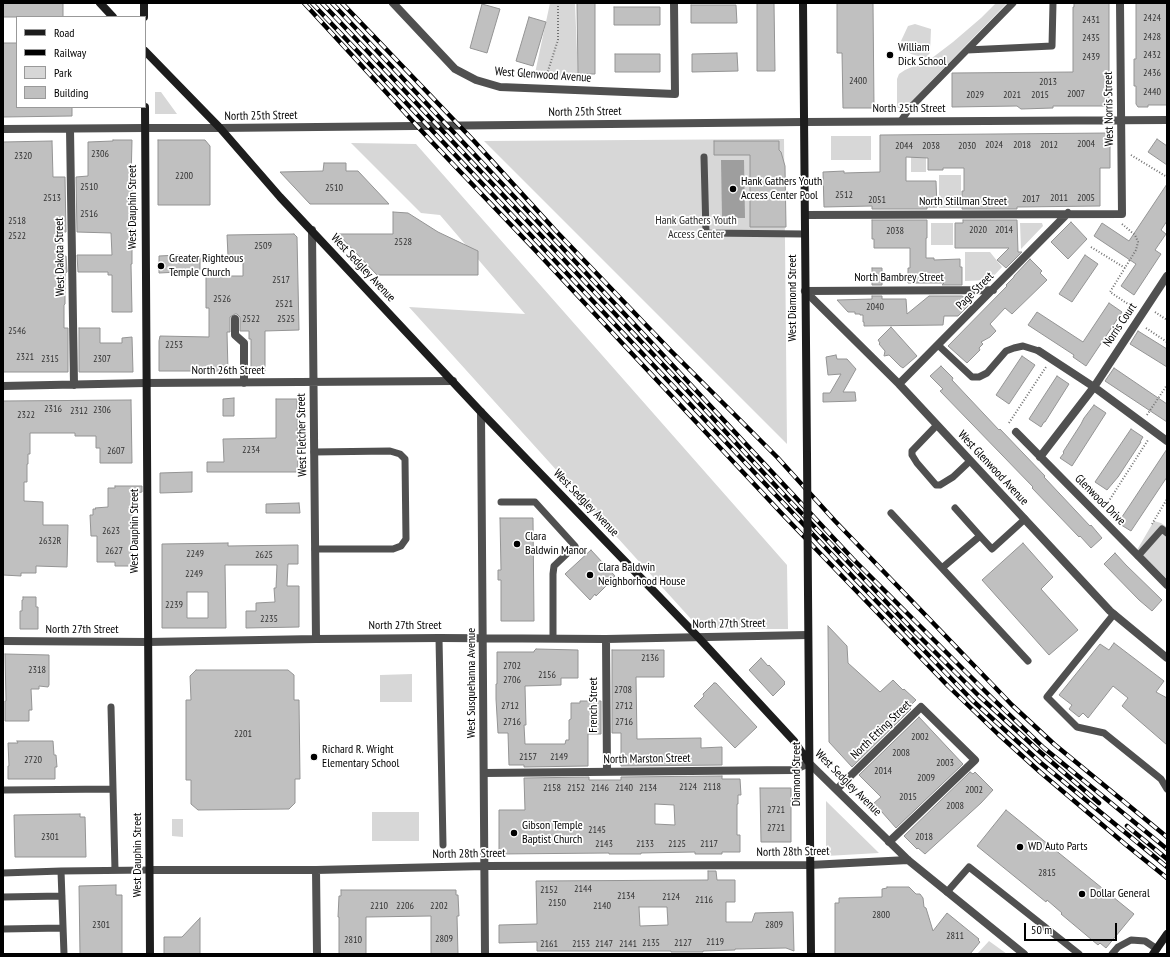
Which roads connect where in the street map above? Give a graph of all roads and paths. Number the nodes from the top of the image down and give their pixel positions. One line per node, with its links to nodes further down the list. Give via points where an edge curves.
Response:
1 (100, 3): 10 (street)
2 (144, 3): 11 (street)
3 (393, 3): 14 (street, West Glenwood Avenue, via 455,69 476,80 500,87)
4 (558, 3): 14 (path, via 558,40)
5 (674, 3): 14 (street, West Glenwood Avenue, via 675,94)
6 (803, 3): 19 (street, West Diamond Street)
7 (1013, 3): 12 (lane)
8 (1053, 3): 12 (lane, via 1052,46)
9 (1120, 3): 16 (street, West Norris Street)
10 (112, 16)
11 (144, 16)
12 (967, 50): 18 (lane, via 909,109)
13 (146, 53): 21 (street, West Sedgley Avenue)
14 (542, 88)
15 (145, 108): 20 (street, West Dauphin Street)
16 (1121, 120): 17 (street, North 25th Street); 18 (street, North 25th Street); 24 (street, West Norris Street)
17 (1167, 120)
18 (901, 121): 19 (street, North 25th Street)
19 (804, 122): 21 (street, North 25th Street); 30 (street, West Diamond Street)
20 (145, 128): 21 (street, North 25th Street); 23 (street, North 25th Street); 48 (street, West Dauphin Street)
21 (220, 128): 31 (street, West Sedgley Avenue)
22 (3, 129): 23 (street, North 25th Street)
23 (70, 129): 51 (street, West Dakota Street)
24 (1122, 149): 26 (path); 29 (street, West Norris Street)
25 (704, 157): 32 (lane, via 706,233)
26 (1167, 177)
27 (1068, 214): 28 (street, North Stillman Street); 30 (street, North Stillman Street); 36 (street, Page Street)
28 (1112, 214): 29 (street, North Stillman Street); 34 (path, via 1135,235 1138,242)
29 (1122, 214)
30 (805, 215): 32 (street, West Diamond Street)
31 (312, 230): 46 (street, West Sedgley Avenue); 47 (street, West Fletcher Street)
32 (805, 234): 37 (street, West Diamond Street)
33 (1091, 247): 34 (path)
34 (1125, 268): 38 (path, via 1110,292)
35 (1167, 276): 38 (street, Norris Court)
36 (993, 290): 37 (street, North Bambrey Street); 43 (street, Page Street)
37 (805, 291): 50 (street, West Glenwood Avenue); 75 (street, West Diamond Street, bridge)
38 (1144, 310): 40 (path); 41 (street, Norris Court)
39 (235, 319): 49 (street, via 235,335 244,343)
40 (1167, 320)
41 (1136, 321): 42 (path); 54 (street, Norris Court)
42 (1167, 342)
43 (938, 346): 44 (lane, via 972,377 987,373 1006,351 1023,346); 50 (street, Page Street)
44 (1039, 351): 45 (street)
45 (1051, 359): 54 (street); 58 (path, via 1009,423)
46 (453, 381): 47 (street, North 26th Street); 55 (street, West Sedgley Avenue)
47 (314, 382): 49 (street, North 26th Street); 61 (street, West Fletcher Street)
48 (146, 383): 49 (street, North 26th Street); 51 (street, North 26th Street); 85 (street, West Dauphin Street)
49 (244, 383)
50 (899, 384): 57 (street, West Glenwood Avenue)
51 (74, 385): 53 (street, North 26th Street)
52 (1167, 385): 56 (path)
53 (3, 386)
54 (1094, 387): 56 (street); 62 (street, Norris Court)
55 (481, 412): 78 (street, West Sedgley Avenue); 80 (street, West Susquehanna Avenue)
56 (1142, 423): 59 (street)
57 (937, 425): 63 (street, West Glenwood Avenue); 63 (lane, via 912,451 917,463 936,486 953,477)
58 (1016, 432): 62 (street, Glenwood Drive)
59 (1154, 432): 60 (street); 67 (path)
60 (1167, 441)
61 (314, 452): 71 (street, West Fletcher Street); 71 (lane, via 390,451 400,454 404,459 406,539 401,546 393,549)
62 (1040, 457): 67 (street, Glenwood Drive)
63 (970, 461): 68 (street, West Glenwood Avenue)
64 (501, 502): 81 (lane, via 535,502 575,546 554,566)
65 (955, 508): 70 (lane)
66 (891, 513): 73 (lane)
67 (1098, 516): 72 (street, Glenwood Drive)
68 (1025, 519): 70 (lane, via 992,549); 76 (street, West Glenwood Avenue)
69 (1167, 533): 72 (lane, via 1162,529)
70 (980, 536): 73 (lane)
71 (315, 549): 82 (street, West Fletcher Street)
72 (1138, 556): 74 (street, Glenwood Drive)
73 (942, 568): 87 (lane)
74 (1166, 582)
75 (808, 593): 77 (street, Diamond Street)
76 (1114, 614): 86 (street, West Glenwood Avenue); 94 (lane, via 1047,697 1077,727 1104,733 1161,779)
77 (808, 635): 78 (street, North 27th Street); 89 (street, Diamond Street)
78 (698, 637): 83 (street, North 27th Street); 89 (street, West Sedgley Avenue, via 794,741)
79 (439, 638): 80 (street, North 27th Street); 82 (street, North 27th Street); 97 (lane)
80 (483, 638): 81 (street, North 27th Street); 91 (street, West Susquehanna Avenue)
81 (553, 638): 83 (street, North 27th Street)
82 (316, 639): 85 (street, North 27th Street)
83 (606, 639): 90 (street, French Street)
84 (3, 642): 85 (street, North 27th Street)
85 (148, 642): 102 (street, West Dauphin Street)
86 (1167, 658)
87 (1028, 661)
88 (111, 707): 92 (lane)
89 (809, 763): 90 (street, North Marston Street, via 793,770); 93 (street, West Sedgley Avenue); 99 (street, Diamond Street)
90 (607, 772): 91 (street, North Marston Street)
91 (484, 773): 100 (street, West Susquehanna Avenue)
92 (113, 789): 95 (lane); 101 (lane)
93 (837, 789): 96 (street, West Sedgley Avenue); 96 (street, North Etting Street, via 921,707 975,760)
94 (1167, 789)
95 (3, 790)
96 (889, 842): 98 (street, West Sedgley Avenue)
97 (443, 844)
98 (908, 860): 99 (street, North 28th Street); 106 (street, West Sedgley Avenue)
99 (810, 865): 100 (street, North 28th Street); 117 (street, Diamond Street)
100 (485, 866): 103 (street, North 28th Street); 116 (street, West Susquehanna Avenue)
101 (115, 870): 102 (lane); 104 (lane)
102 (150, 870): 103 (street, North 28th Street); 114 (street, West Dauphin Street)
103 (316, 870): 115 (street)
104 (61, 871): 105 (lane); 107 (lane)
105 (3, 873)
106 (947, 892): 118 (street, West Sedgley Avenue); 119 (lane, via 969,867)
107 (62, 896): 108 (lane); 109 (lane)
108 (3, 897)
109 (63, 928): 110 (lane); 113 (lane)
110 (3, 930)
111 (1167, 934): 112 (street)
112 (1155, 952): 120 (lane, via 1145,942 1131,940 1118,947)
113 (64, 954)
114 (150, 954)
115 (316, 954)
116 (485, 954)
117 (810, 954)
118 (1024, 954)
119 (1079, 954)
120 (1112, 954)

